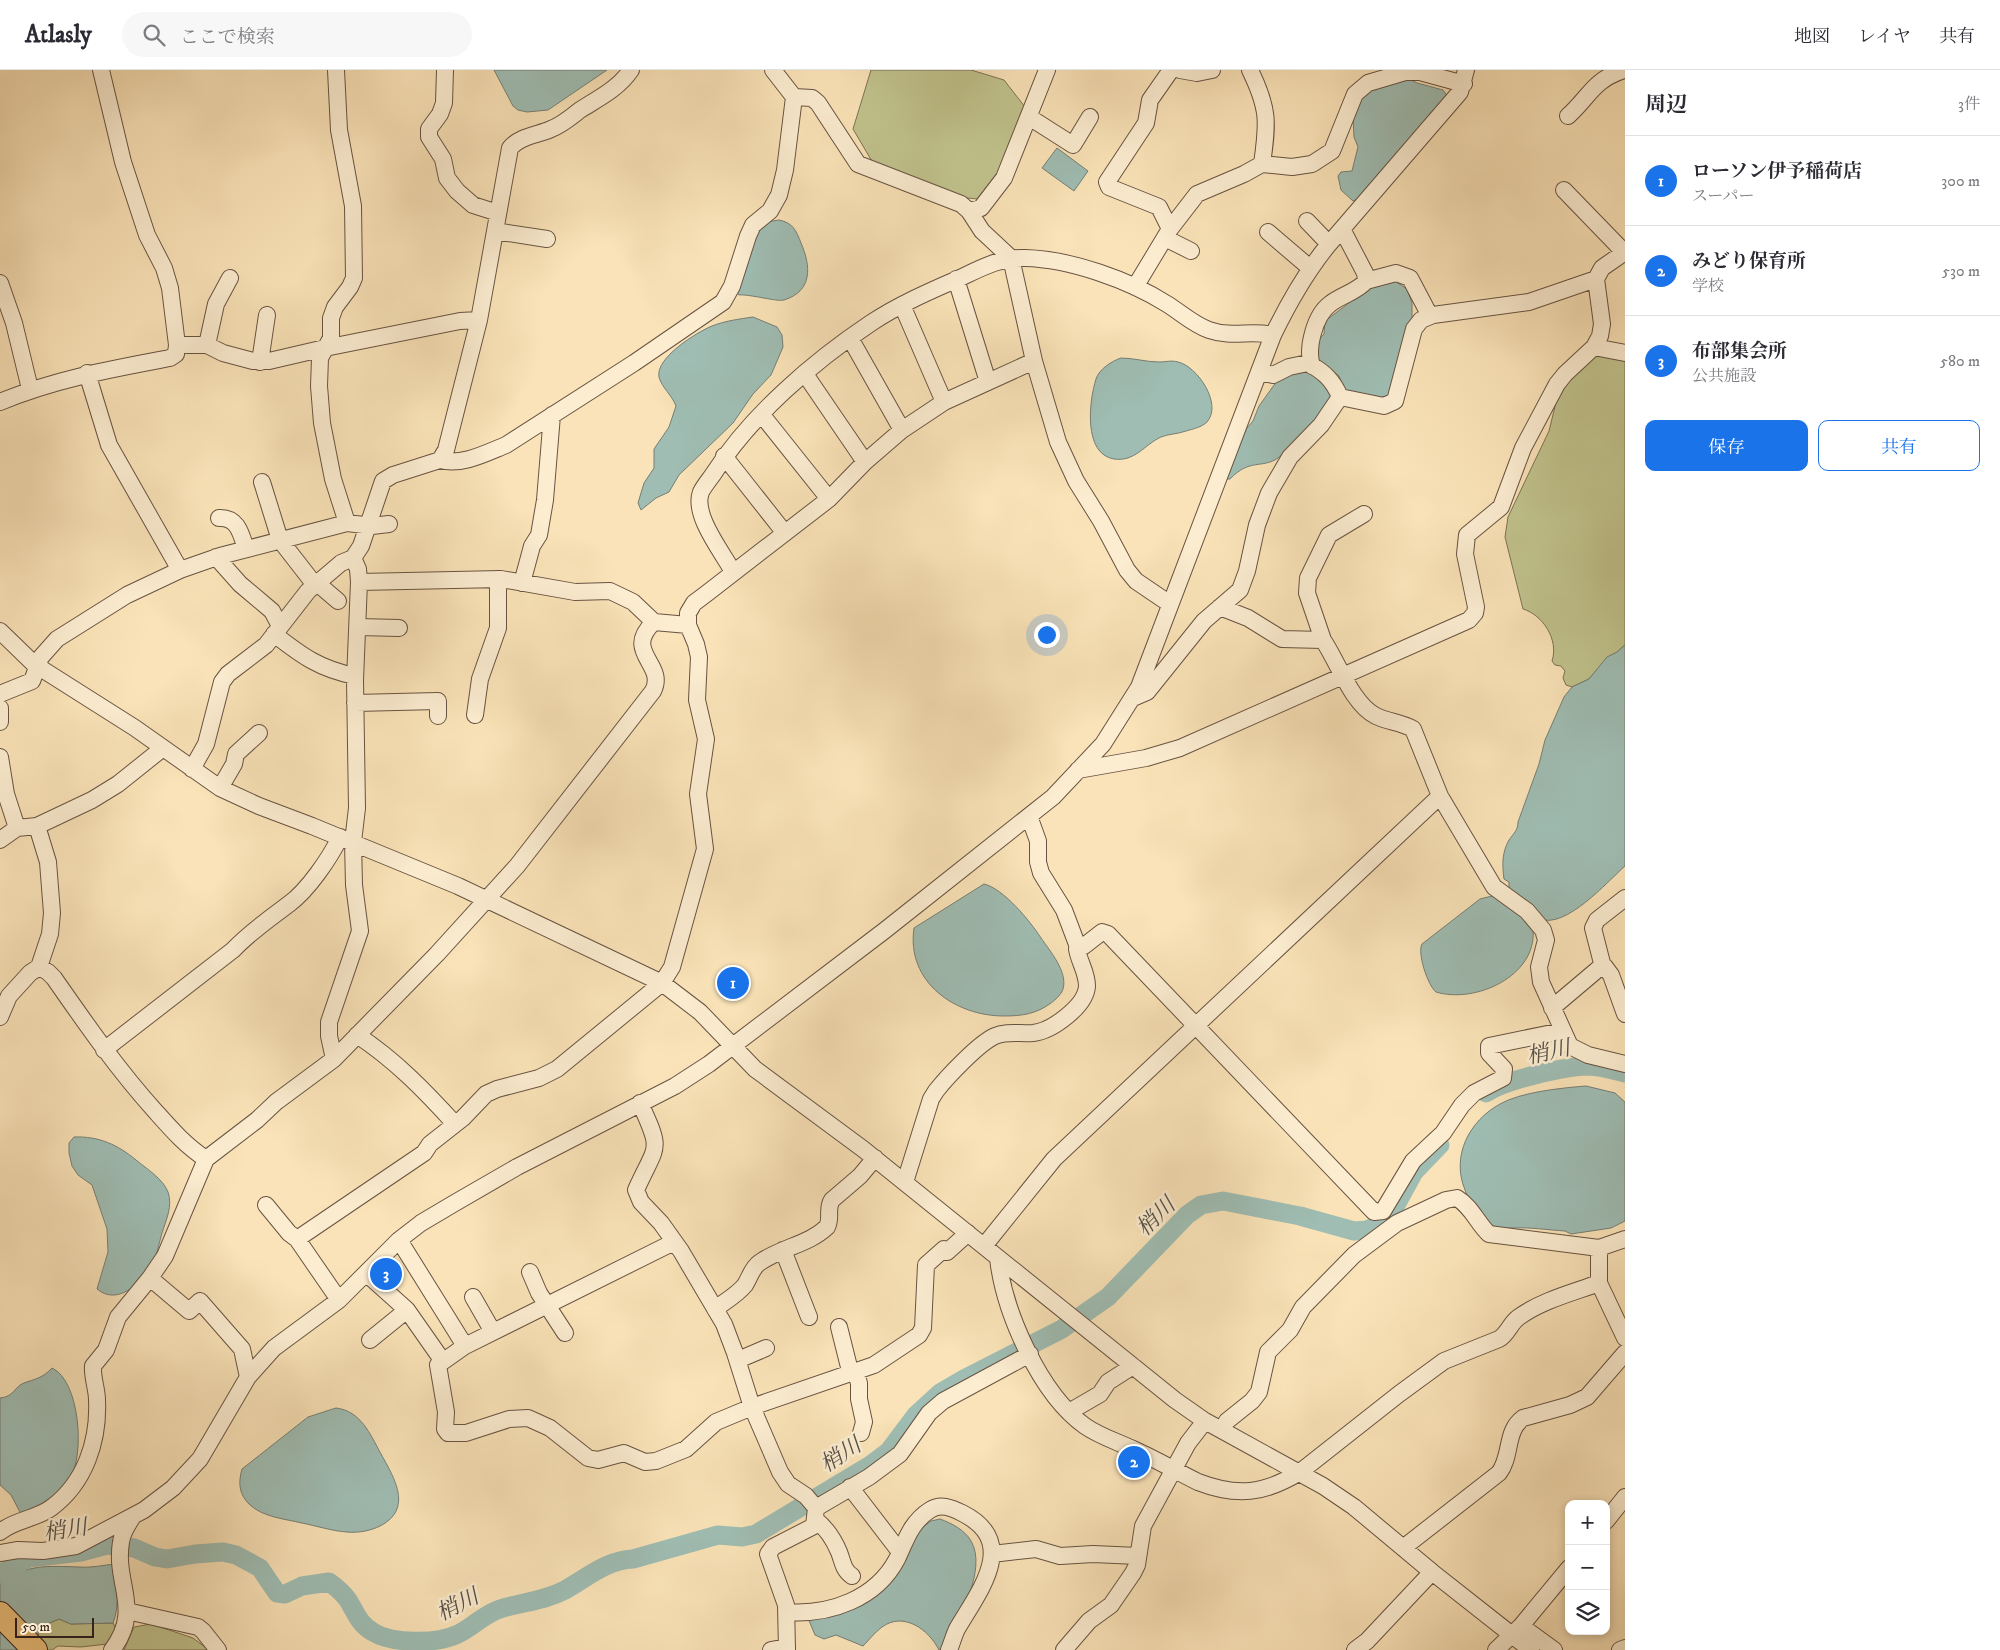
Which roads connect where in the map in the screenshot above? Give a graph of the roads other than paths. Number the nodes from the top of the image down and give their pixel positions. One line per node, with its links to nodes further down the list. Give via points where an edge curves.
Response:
1 (101, 70): 44 (street, via 126,171 147,235 170,288)
2 (336, 70): 47 (street, via 339,130 352,206 354,278 335,307 331,318 331,338)
3 (445, 70): 20 (street, via 444,103 429,130 429,138 443,159 447,178 457,191 473,205)
4 (631, 70): 20 (street, via 604,97 558,126 514,142 510,148)
5 (773, 70): 13 (street)
6 (1046, 70): 15 (street)
7 (1171, 70): 25 (street, via 1150,100 1146,124 1107,182 1109,187 1159,207)
8 (1180, 70): 9 (street, via 1197,73)
9 (1212, 70)
10 (1250, 70): 17 (street, via 1265,104)
11 (1624, 70): 14 (street, via 1597,83)
12 (1465, 77): 17 (street, via 1405,72 1368,83 1355,94 1332,151 1324,158 1292,168); 22 (street, via 1460,92)
13 (794, 97): 19 (street, via 812,98 818,103 858,164 961,204); 61 (street, via 779,195 770,211 753,225 732,286 723,302)
14 (1568, 116)
15 (1029, 117): 16 (street, via 1073,145); 19 (street, via 1004,178 981,208)
16 (1090, 117)
17 (1262, 164): 25 (street, via 1196,194)
18 (1564, 190): 29 (street)
19 (969, 211): 30 (street, via 982,231)
20 (498, 213): 23 (street)
21 (1306, 221): 27 (street)
22 (1342, 229): 27 (street); 35 (street, via 1366,273)
23 (495, 231): 26 (street); 41 (street)
24 (1268, 232): 31 (street)
25 (1167, 233): 28 (street); 37 (street)
26 (547, 239)
27 (1329, 244): 31 (street)
28 (1191, 251)
29 (1625, 252): 33 (street, via 1602,268)
30 (1011, 258): 34 (street); 37 (street, via 1064,264); 49 (street)
31 (1310, 268): 42 (street)
32 (230, 278): 45 (street, via 216,304)
33 (1596, 279): 40 (street, via 1529,302); 46 (street, via 1602,324)
34 (956, 280): 38 (street); 55 (street)
35 (1366, 280): 40 (street, via 1396,273 1410,278); 51 (street, via 1325,308 1310,349)
36 (0, 283): 56 (street, via 14,323)
37 (1135, 287): 42 (street, via 1206,329 1228,335)
38 (902, 305): 43 (street); 59 (street)
39 (267, 315): 50 (street)
40 (1430, 316): 57 (street, via 1414,329 1397,396 1390,404 1376,406)
41 (479, 320): 47 (street); 64 (street, via 446,450)
42 (1273, 335): 52 (street)
43 (850, 338): 54 (street); 62 (street)
44 (177, 345): 45 (street); 53 (street, via 176,354 170,358)
45 (206, 345): 50 (street, via 223,353)
46 (1594, 347): 48 (street); 95 (street, via 1557,384 1523,448 1501,507 1467,536 1465,554 1475,597 1475,613 1469,620)
47 (325, 348): 50 (street); 70 (street, via 320,358 322,423)
48 (1625, 353)
49 (1034, 361): 55 (street); 85 (street, via 1058,442 1076,481 1127,570 1136,581)
50 (260, 362)
51 (1312, 366): 52 (street, via 1297,364 1273,375); 57 (street, via 1335,384)
52 (1260, 372): 85 (street)
53 (87, 373): 56 (street); 78 (street, via 109,445)
54 (805, 374): 60 (street); 65 (street)
55 (988, 382): 59 (street)
56 (30, 389): 58 (street)
57 (1340, 397): 86 (street, via 1321,425 1290,457 1269,492 1257,525 1244,581 1240,590)
58 (0, 402)
59 (944, 402): 62 (street)
60 (762, 414): 63 (street); 67 (street)
61 (552, 415): 64 (street, via 506,444 483,454 451,463); 82 (street, via 545,500)
62 (902, 430): 65 (street)
63 (724, 456): 73 (street); 79 (street, via 701,493 700,502 701,512 716,545)
64 (440, 460): 72 (street, via 383,481)
65 (865, 462): 67 (street)
66 (262, 482): 74 (street)
67 (829, 499): 73 (street)
68 (1364, 514): 93 (street, via 1329,536 1308,578 1307,593)
69 (219, 518): 75 (street, via 234,521)
70 (347, 523): 72 (street); 74 (street)
71 (389, 524): 72 (street)
72 (367, 525): 77 (street, via 361,546)
73 (784, 532): 79 (street)
74 (280, 540): 75 (street); 83 (street)
75 (246, 549): 76 (street)
76 (216, 557): 78 (street); 91 (street, via 240,584 272,611)
77 (353, 558): 81 (street); 83 (street, via 341,563)
78 (180, 570): 94 (street, via 127,595 57,640 41,657)
79 (733, 572): 88 (street, via 694,603 688,613)
80 (498, 579): 81 (street); 82 (street); 101 (street, via 498,628 480,679)
81 (359, 582): 89 (street)
82 (522, 583): 87 (street, via 575,592 610,591 633,602)
83 (316, 584): 84 (street); 91 (street)
84 (338, 602)
85 (1170, 604): 98 (street)
86 (1220, 607): 93 (street, via 1248,618 1282,639); 98 (street, via 1204,621 1147,692)
87 (654, 622): 88 (street); 117 (street, via 644,632 641,642 657,684 653,691)
88 (688, 625): 121 (street, via 699,657 697,700 706,739 698,794 705,849 672,966)
89 (358, 627): 90 (street); 96 (street)
90 (399, 628)
91 (277, 630): 96 (street, via 294,649 330,671); 107 (street, via 266,645 222,682 206,744)
92 (0, 631): 94 (street, via 18,651)
93 (1323, 640): 95 (street)
94 (38, 666): 97 (street, via 32,681); 105 (street)
95 (1342, 675): 108 (street, via 1163,754); 110 (street, via 1364,708 1376,716 1413,729)
96 (355, 676): 99 (street)
97 (0, 694)
98 (1131, 699): 108 (street, via 1102,744)
99 (355, 703): 102 (street, via 438,701); 115 (street, via 357,808)
100 (0, 708): 103 (street)
101 (475, 715)
102 (438, 716)
103 (0, 722)
104 (259, 733): 109 (street, via 236,754)
105 (163, 748): 107 (street); 112 (street, via 118,784)
106 (0, 757): 113 (street, via 6,794)
107 (192, 769): 109 (street)
108 (1078, 770): 111 (street, via 1053,797)
109 (220, 788): 115 (street)
110 (1440, 796): 122 (street, via 1494,887 1527,911 1543,930 1546,940 1538,967); 125 (street)
111 (1029, 816): 118 (street, via 1038,841 1041,873 1064,910); 128 (street)
112 (37, 826): 113 (street); 119 (street, via 48,862 52,913 50,934)
113 (17, 828): 114 (street)
114 (0, 840)
115 (347, 840): 117 (street); 129 (street, via 290,904 249,933 233,950); 130 (street, via 360,931 329,1022 328,1036)
116 (1625, 898): 120 (street, via 1597,920 1593,928)
117 (488, 900): 121 (street); 127 (street)
118 (1078, 947): 125 (street, via 1102,932 1108,934); 136 (street, via 1087,985 1082,1001 1062,1019 1043,1030 989,1039 944,1081 931,1099)
119 (39, 967): 124 (street, via 9,996); 129 (street, via 54,978)
120 (1603, 967): 122 (street); 123 (street, via 1611,975)
121 (662, 983): 128 (street, via 700,1012); 133 (street, via 557,1069 539,1078 486,1094)
122 (1552, 1008): 126 (street)
123 (1625, 1014)
124 (0, 1017)
125 (1194, 1026): 126 (street, via 1374,1212 1383,1211 1413,1161 1443,1133 1462,1105 1474,1093 1503,1078 1504,1070 1489,1053 1489,1046); 143 (street, via 1054,1159)
126 (1562, 1031): 131 (street, via 1570,1046 1579,1051)
127 (357, 1035): 130 (street); 133 (street, via 391,1060)
128 (732, 1047): 132 (street, via 675,1086); 134 (street, via 755,1069)
129 (104, 1050): 135 (street, via 188,1147)
130 (334, 1059): 135 (street)
131 (1625, 1064)
132 (640, 1103): 141 (street, via 477,1190); 142 (street, via 656,1136 656,1146 636,1190 637,1196)
133 (455, 1124): 139 (street, via 424,1152)
134 (876, 1158): 136 (street); 145 (street, via 829,1205 830,1223 827,1227 803,1244)
135 (206, 1159): 149 (street, via 165,1256)
136 (905, 1182): 138 (street)
137 (266, 1205): 139 (street, via 289,1234)
138 (968, 1233): 143 (street); 169 (street, via 926,1265 923,1328 919,1335 874,1365)
139 (297, 1239): 152 (street)
140 (1625, 1239): 144 (street)
141 (399, 1240): 148 (street); 162 (street)
142 (674, 1242): 153 (street); 154 (street)
143 (984, 1246): 146 (street)
144 (1599, 1248): 150 (street); 174 (street, via 1497,1236 1484,1229 1469,1207 1458,1198 1446,1200 1406,1219 1354,1255 1303,1307 1290,1330 1268,1352 1259,1392)
145 (783, 1250): 154 (street, via 759,1263 744,1286); 156 (street)
146 (998, 1258): 164 (street, via 1010,1315); 168 (street)
147 (530, 1272): 153 (street)
148 (367, 1274): 152 (street); 155 (street)
149 (150, 1278): 170 (street, via 189,1311 200,1301 242,1349); 185 (street, via 118,1317 106,1350 93,1366 98,1414 85,1467 68,1492 50,1509)
150 (1599, 1284): 160 (street); 177 (street, via 1549,1301 1519,1317 1506,1335 1444,1362)
151 (473, 1297): 158 (street)
152 (339, 1300): 170 (street, via 274,1348)
153 (548, 1305): 158 (street); 159 (street)
154 (715, 1309): 167 (street)
155 (406, 1310): 161 (street); 166 (street)
156 (810, 1317)
157 (839, 1327): 169 (street, via 849,1367)
158 (493, 1332): 162 (street)
159 (565, 1333)
160 (1625, 1338)
161 (370, 1340)
162 (465, 1346): 166 (street)
163 (766, 1348): 167 (street)
164 (1027, 1349): 172 (street, via 1046,1383); 178 (street, via 943,1402 929,1413 900,1454)
165 (1625, 1353): 186 (street, via 1587,1397 1517,1422 1510,1436 1507,1459 1499,1473)
166 (442, 1360): 171 (street, via 438,1370 448,1433 466,1434 509,1419 528,1418 550,1428 593,1460 624,1453 645,1462 665,1459 686,1449 716,1422)
167 (738, 1360): 171 (street)
168 (1133, 1366): 172 (street, via 1108,1382 1100,1394); 173 (street)
169 (854, 1371): 171 (street); 175 (street, via 864,1422)
170 (248, 1377): 183 (street, via 200,1460 173,1488)
171 (752, 1407): 181 (street, via 780,1472 788,1484 806,1496)
172 (1069, 1412): 176 (street, via 1087,1428)
173 (1205, 1421): 174 (street); 176 (street)
174 (1222, 1430): 177 (street)
175 (861, 1433)
176 (1173, 1470): 177 (street, via 1215,1489 1242,1493 1287,1480); 190 (street, via 1143,1526)
177 (1300, 1472): 186 (street, via 1354,1507)
178 (850, 1487): 181 (street); 187 (street)
179 (957, 1498): 184 (street)
180 (1625, 1498): 182 (street)
181 (816, 1514): 193 (street, via 847,1573); 195 (street, via 810,1530 773,1547 768,1554)
182 (1610, 1516)
183 (132, 1518): 188 (street, via 69,1548); 194 (street, via 124,1532 120,1550)
184 (979, 1523): 187 (street, via 952,1508 932,1508 915,1522); 189 (street, via 988,1535)
185 (0, 1532)
186 (1403, 1548): 191 (street)
187 (900, 1552): 195 (street, via 884,1580 854,1600 816,1613)
188 (0, 1553)
189 (992, 1554): 190 (street, via 1036,1549 1060,1556); 203 (street, via 989,1571 971,1610 956,1630)
190 (1138, 1556): 204 (street, via 1133,1573 1111,1605 1089,1621)
191 (1432, 1572): 197 (street); 205 (street)
192 (1565, 1573): 197 (street)
193 (852, 1576)
194 (127, 1611): 201 (street, via 124,1627); 202 (street, via 198,1627)
195 (787, 1612): 199 (street)
196 (0, 1614): 200 (highway)
197 (1517, 1630): 206 (street); 207 (street); 208 (street)
198 (1625, 1648): 209 (street)
199 (781, 1649)
200 (35, 1650)
201 (112, 1650)
202 (218, 1650)
203 (950, 1650)
204 (1064, 1650)
205 (1355, 1650)
206 (1496, 1650)
207 (1531, 1650)
208 (1554, 1650)
209 (1620, 1650)

